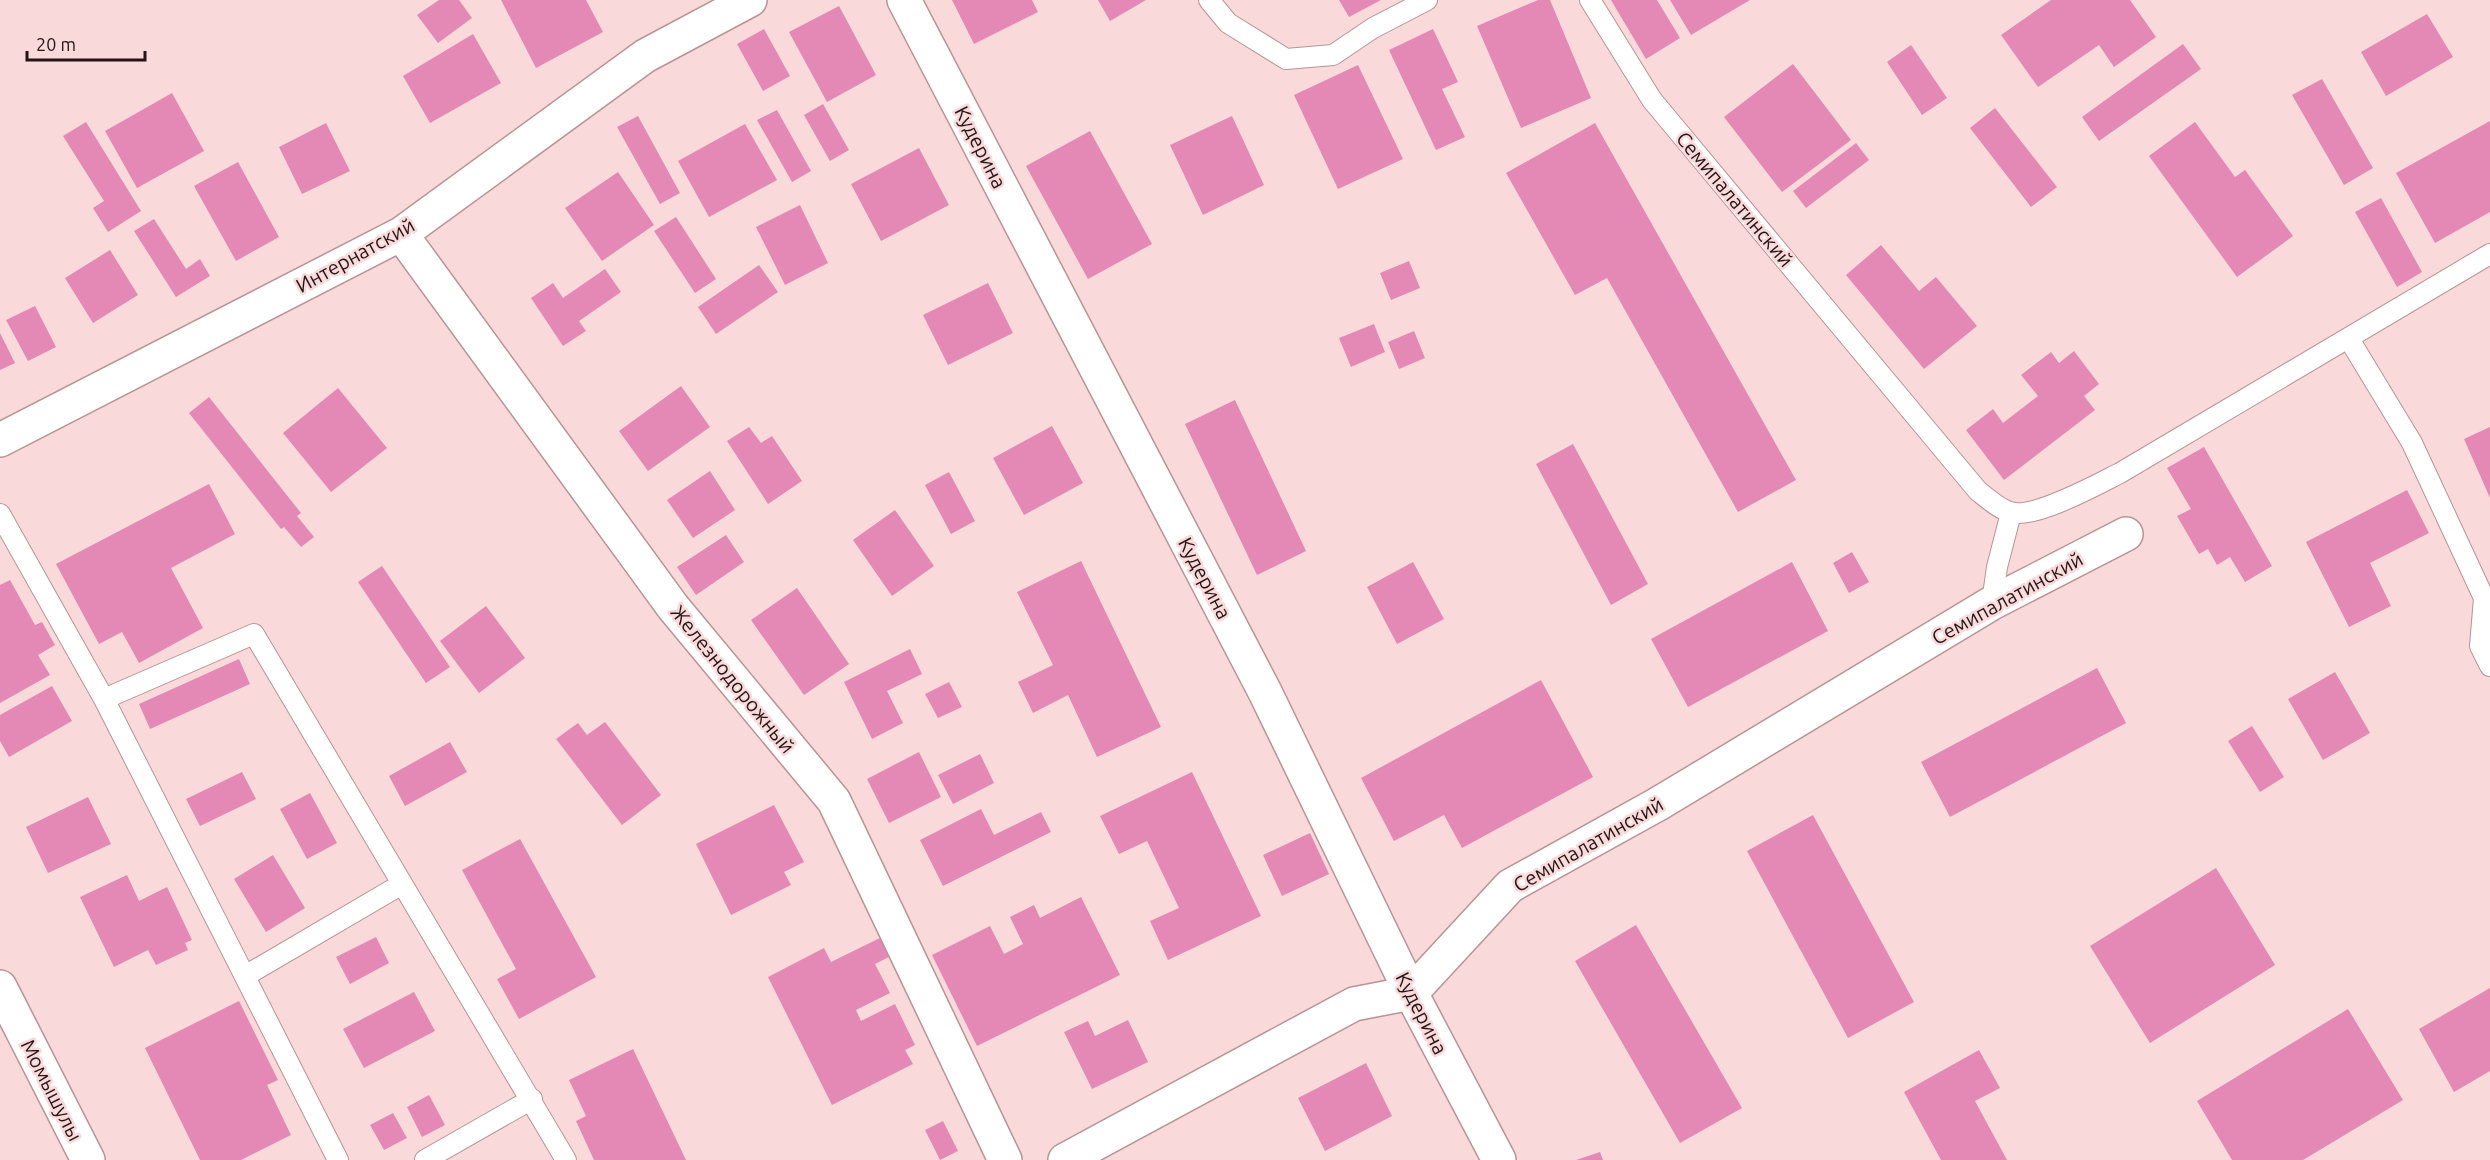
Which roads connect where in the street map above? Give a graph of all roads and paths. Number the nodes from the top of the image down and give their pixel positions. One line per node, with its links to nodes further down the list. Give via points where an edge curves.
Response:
1 (750, 0): 6 (street, Интернатский, via 645,56)
2 (904, 0): 19 (street, Кудерина, via 1265,692)
3 (1209, 0): 4 (lane, via 1228,23 1286,59 1333,55 1373,28)
4 (1427, 0)
5 (1590, 0): 10 (lane, Семипалатинский, via 1652,100 1978,491)
6 (401, 234): 9 (street, Интернатский); 25 (street, Железнодорожный, via 674,607 834,801)
7 (2490, 254): 8 (lane)
8 (2349, 339): 10 (lane, via 2120,473 2067,500); 14 (lane, via 2412,443 2484,598 2480,646)
9 (0, 441)
10 (2011, 513): 13 (lane)
11 (0, 514): 15 (lane)
12 (2126, 534): 13 (street, Семипалатинский)
13 (1992, 603): 19 (street, Семипалатинский, via 1658,804 1510,886)
14 (2490, 666)
15 (104, 699): 16 (lane, via 254,634); 17 (lane)
16 (402, 884): 17 (lane); 20 (lane)
17 (245, 976): 22 (lane)
18 (0, 987): 21 (street, Момышулы)
19 (1411, 993): 26 (street, via 1354,1004); 27 (street, Кудерина)
20 (532, 1099): 23 (lane); 24 (lane)
21 (88, 1160)
22 (338, 1160)
23 (424, 1160)
24 (566, 1160)
25 (1005, 1160)
26 (1065, 1160)
27 (1500, 1160)

